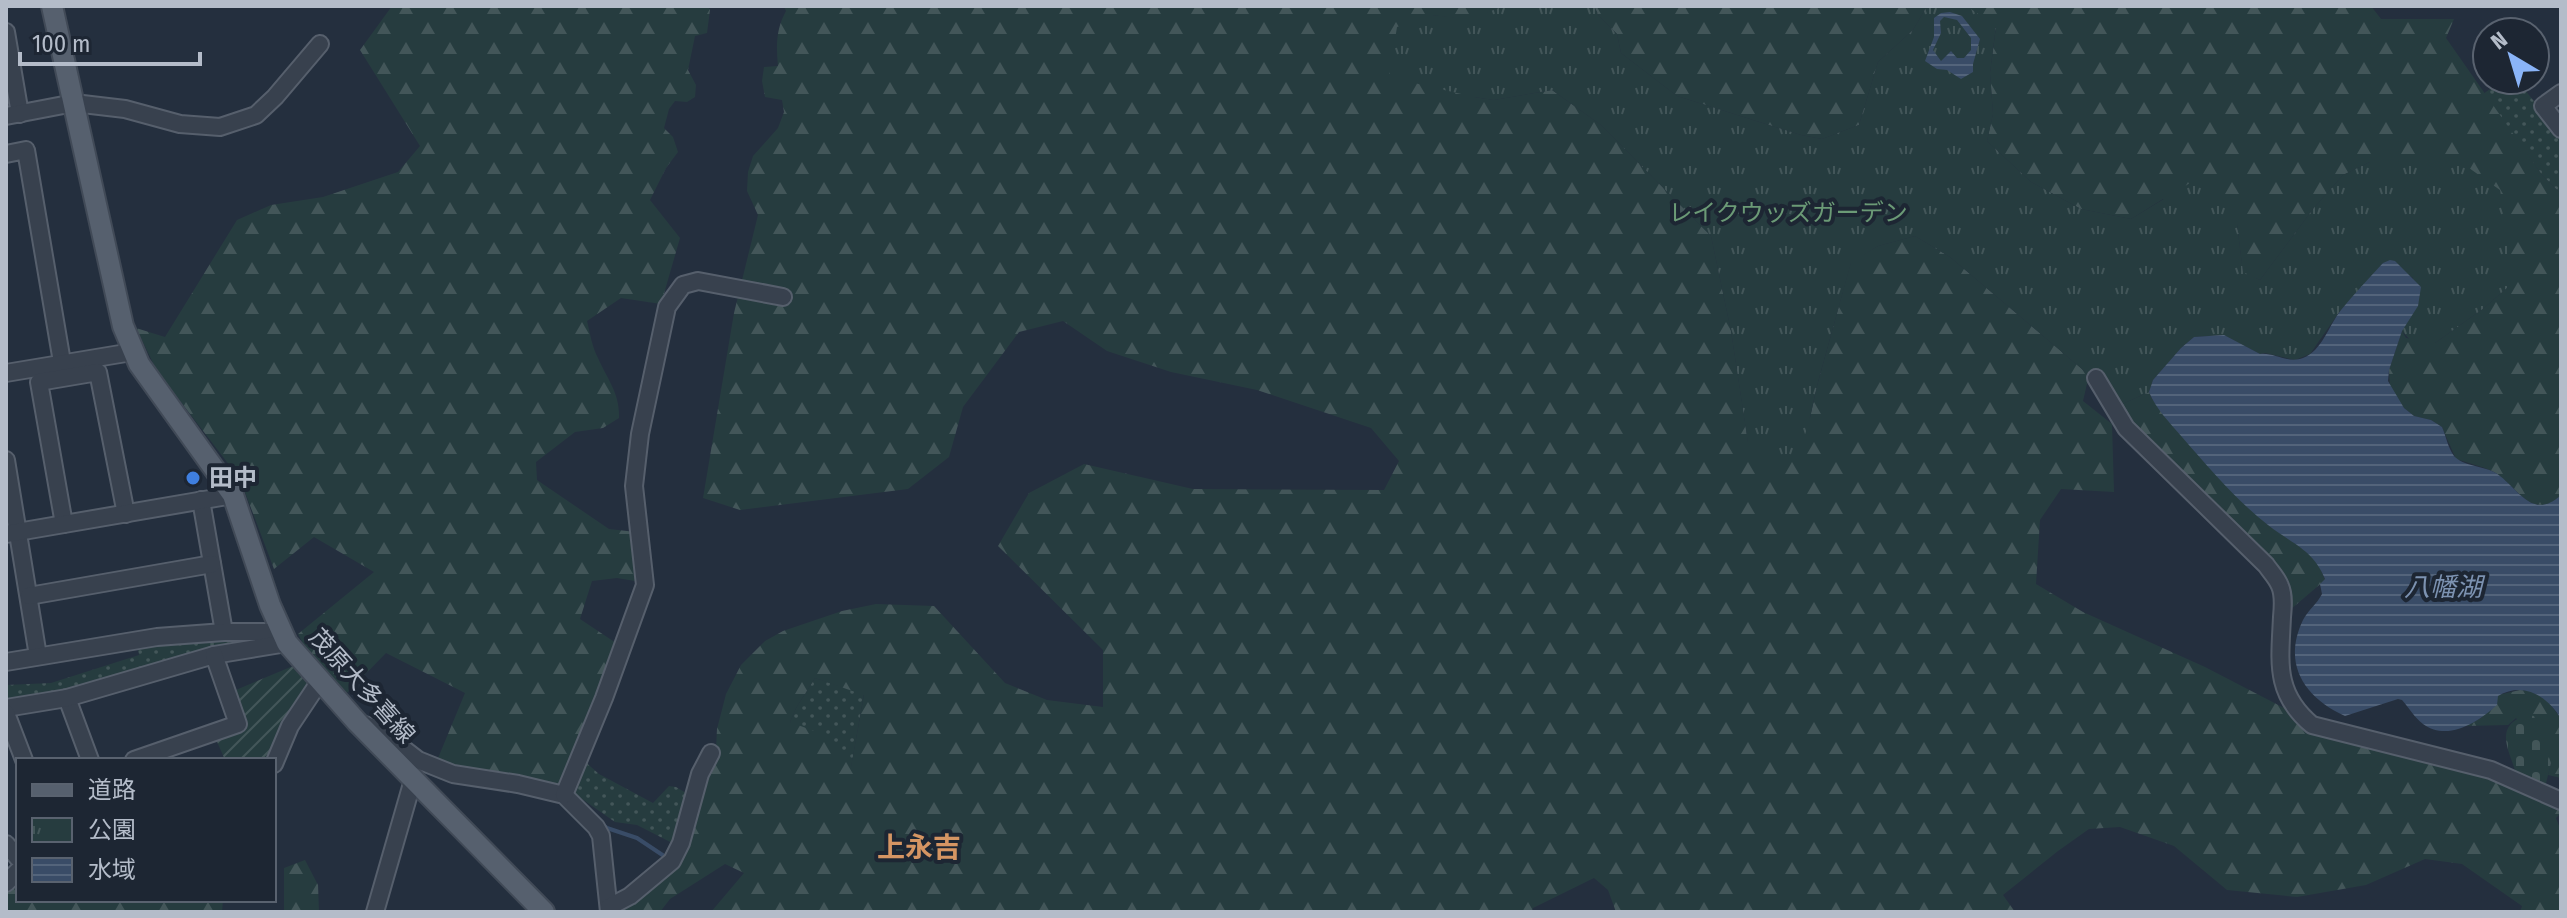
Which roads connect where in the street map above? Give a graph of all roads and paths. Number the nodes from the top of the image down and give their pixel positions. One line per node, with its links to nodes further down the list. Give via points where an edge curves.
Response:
1 (52, 6): 5 (main road, 茂原大多喜線)
2 (6, 32): 6 (street)
3 (320, 44): 5 (street, via 256,115 220,127)
4 (2561, 93): 7 (street, via 2543,106)
5 (74, 103): 6 (street); 10 (main road, 茂原大多喜線)
6 (13, 115)
7 (2561, 129)
8 (6, 154): 11 (street, via 26,150)
9 (783, 297): 37 (street, via 698,281 683,285 667,307 634,486 645,585)
10 (132, 352): 11 (street); 15 (main road, 茂原大多喜線)
11 (62, 362): 12 (street)
12 (6, 373)
13 (2096, 378): 38 (street, via 2126,428 2266,565 2281,587 2282,684 2301,715 2312,725 2491,770)
14 (6, 460): 19 (street)
15 (233, 495): 16 (street); 23 (main road, 茂原大多喜線)
16 (201, 500): 17 (street); 20 (street)
17 (126, 514): 18 (street); 18 (street, via 98,372 39,382)
18 (64, 524): 19 (street)
19 (12, 532): 21 (street)
20 (212, 564): 21 (street); 22 (street)
21 (29, 596): 25 (street)
22 (224, 632): 23 (street); 25 (street)
23 (285, 638): 24 (street); 27 (main road, 茂原大多喜線)
24 (214, 655): 28 (street); 34 (street, via 238,724)
25 (38, 656): 26 (street)
26 (6, 662)
27 (320, 681): 30 (main road, 茂原大多喜線); 35 (street, via 290,726)
28 (67, 698): 29 (street); 33 (street)
29 (6, 710): 32 (street)
30 (357, 722): 36 (main road, 茂原大多喜線); 37 (street, via 378,729 418,760 453,774)
31 (711, 753): 39 (street, via 672,861)
32 (23, 758)
33 (89, 758)
34 (140, 758)
35 (276, 759)
36 (413, 780): 40 (street); 41 (main road, 茂原大多喜線)
37 (564, 795): 39 (street, via 601,836)
38 (2561, 801)
39 (609, 910)
40 (375, 912)
41 (544, 912)

